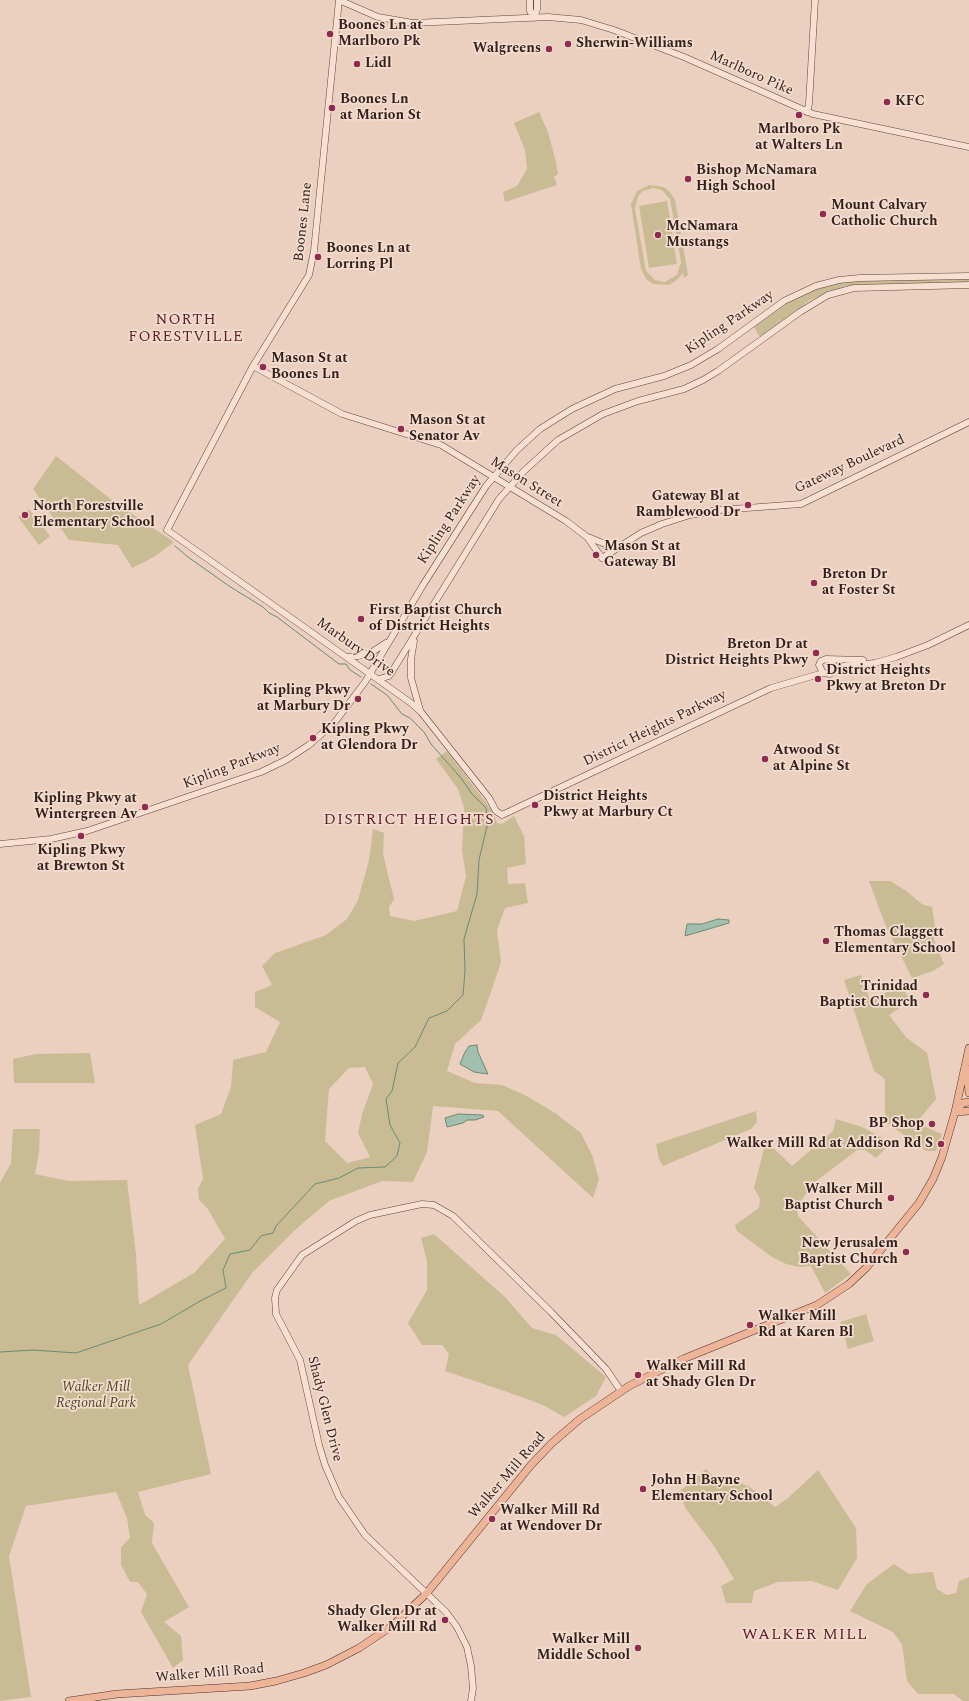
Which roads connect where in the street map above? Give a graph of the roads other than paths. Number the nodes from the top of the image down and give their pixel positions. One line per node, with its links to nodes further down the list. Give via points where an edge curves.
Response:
1 (339, 0): 5 (street, Marlboro Pike, via 378,17 414,23); 10 (street, Boones Lane, via 312,266 302,290)
2 (530, 0): 5 (street, via 530,11)
3 (537, 0): 5 (street)
4 (815, 0): 6 (street)
5 (534, 18): 6 (street, Marlboro Pike, via 570,18 603,27 684,58)
6 (807, 112): 7 (street, Marlboro Pike)
7 (969, 146)
8 (969, 276): 12 (street, Kipling Parkway, via 846,280 804,290 691,365 664,376 615,390 572,409 540,429)
9 (969, 284): 13 (street, via 854,288 828,295 809,305 718,372 703,380 666,395 622,406 580,426 539,456)
10 (253, 366): 12 (street, Mason Street, via 342,414 441,445); 14 (street, Boones Lane)
11 (969, 422): 16 (street, Gateway Boulevard, via 801,504 699,513 653,528)
12 (493, 477): 13 (street, Mason Street); 20 (street, Kipling Parkway, via 470,508)
13 (509, 487): 15 (street, Mason Street, via 566,521); 19 (street)
14 (167, 530): 21 (street, Marbury Drive)
15 (587, 537): 16 (street); 17 (street, Mason Street)
16 (615, 548): 17 (street, Gateway Boulevard)
17 (602, 558)
18 (969, 625): 23 (street, via 915,650)
19 (416, 634): 27 (street, via 391,674); 28 (street, via 411,670)
20 (391, 637): 21 (street, via 372,652); 25 (street, Kipling Parkway)
21 (347, 657): 25 (street, Marbury Drive)
22 (830, 660): 23 (street); 24 (street); 26 (street, via 821,661 819,667)
23 (885, 660): 24 (street)
24 (835, 667): 26 (street, via 830,674)
25 (370, 673): 27 (street, Marbury Drive); 30 (street, Kipling Parkway, via 330,727 310,745 279,764 237,781 87,831 51,839)
26 (823, 673): 29 (street, District Heights Parkway, via 788,682 742,701)
27 (379, 679): 28 (street, Marbury Drive)
28 (421, 712): 29 (street, Marbury Drive, via 490,798 496,811)
29 (502, 815)
30 (0, 844)
31 (968, 1049): 32 (main road); 35 (main road, Walker Mill Road)
32 (969, 1093)
33 (969, 1102): 35 (main road, via 963,1103)
34 (969, 1110): 35 (main road)
35 (955, 1112): 36 (main road, Walker Mill Road, via 942,1157 925,1194 874,1258 849,1284 816,1305 708,1347)
36 (621, 1391): 37 (main road, Walker Mill Road, via 580,1419 541,1454); 37 (street, Shady Glen Drive, via 606,1369 551,1312 454,1216 434,1205 422,1204 365,1216 299,1258 277,1290 277,1317 303,1368 325,1465 355,1524 374,1546)
37 (426, 1594): 38 (main road, Walker Mill Road, via 392,1626 359,1648 326,1665 296,1676 250,1686 117,1694); 39 (street, Shady Glen Drive, via 446,1612 465,1643 471,1666)
38 (69, 1701)
39 (472, 1701)

